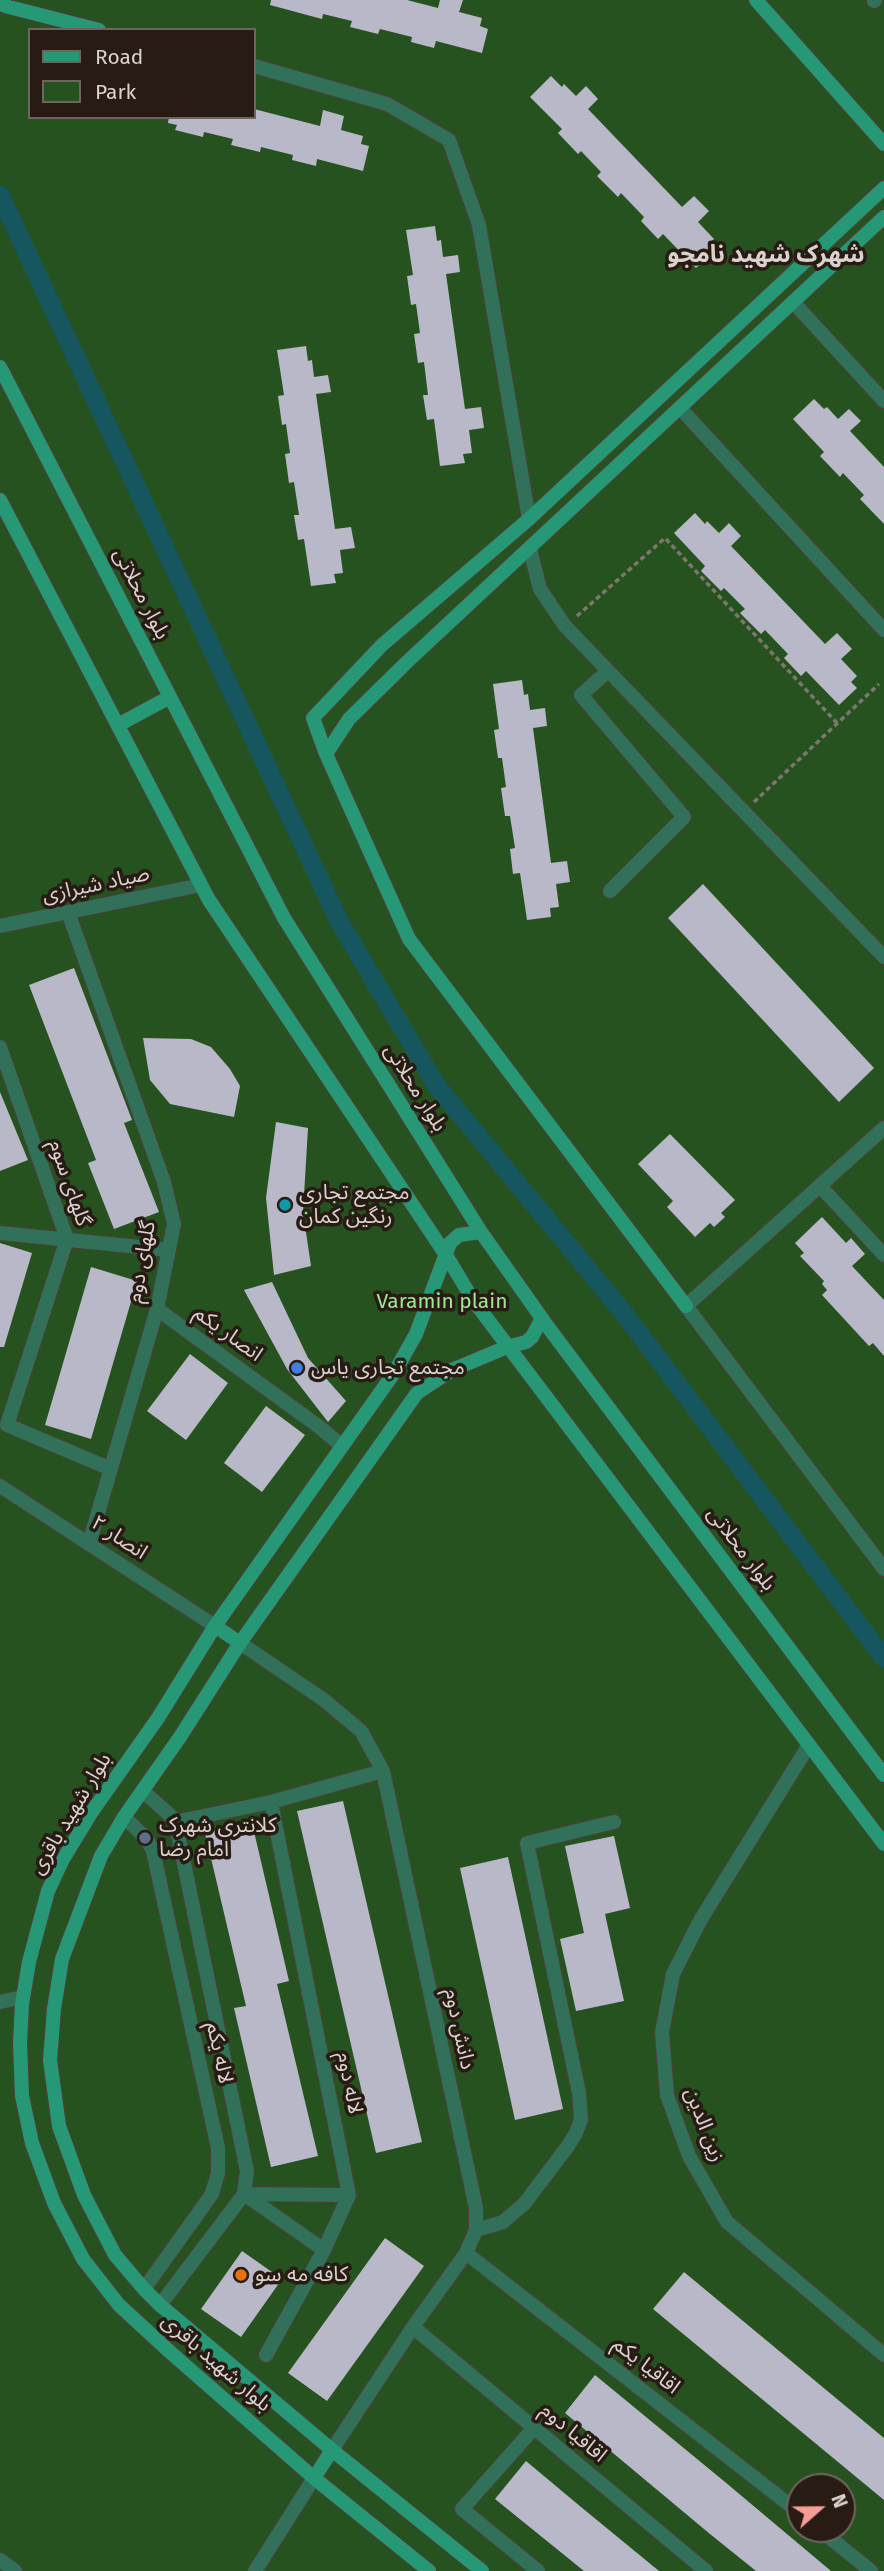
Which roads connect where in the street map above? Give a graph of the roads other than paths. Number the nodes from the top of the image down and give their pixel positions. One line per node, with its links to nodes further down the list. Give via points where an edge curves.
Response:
1 (4, 0): 3 (street, via 5,6)
2 (756, 0): 5 (street)
3 (91, 28)
4 (256, 67): 13 (street, via 387,104 449,140 480,225)
5 (884, 144)
6 (884, 188): 13 (street)
7 (884, 217): 8 (street)
8 (793, 302): 10 (street); 11 (street)
9 (0, 368): 17 (street, بلوار محلاتی)
10 (884, 401)
11 (681, 409): 14 (street); 15 (street)
12 (0, 500): 18 (street)
13 (529, 519): 19 (street, via 382,645 313,719)
14 (530, 549): 16 (street, via 540,589 565,626); 19 (street, via 349,719)
15 (884, 630)
16 (608, 671): 21 (street, via 581,695 684,817); 24 (street)
17 (170, 697): 18 (street); 28 (street, بلوار محلاتی, via 284,918)
18 (118, 725): 20 (street)
19 (326, 754): 34 (street, via 409,939)
20 (201, 885): 22 (street, صیاد شیرازی); 32 (street)
21 (610, 891)
22 (68, 912): 23 (street, صیاد شیرازی); 31 (street, گلهای دوم, via 164,1182 174,1224)
23 (0, 926)
24 (884, 957)
25 (0, 1047): 30 (street, گلهای سوم)
26 (884, 1128): 27 (street)
27 (820, 1186): 33 (street); 34 (street)
28 (481, 1231): 32 (street, via 459,1235 450,1242); 36 (street, بلوار محلاتی)
29 (0, 1233): 30 (street)
30 (67, 1239): 31 (street); 38 (street, گلهای سوم)
31 (169, 1250): 35 (street, گلهای دوم)
32 (446, 1255): 37 (street); 39 (street, بلوار شهید باقری, via 416,1334 394,1373)
33 (884, 1255)
34 (686, 1306): 43 (street)
35 (157, 1309): 39 (street, انصار یکم); 40 (street, گلهای دوم)
36 (542, 1318): 37 (street, بلوار شهید باقری, via 532,1338); 48 (street, بلوار محلاتی)
37 (507, 1347): 45 (street, بلوار شهید باقری, via 452,1370 416,1393); 46 (street)
38 (4, 1425): 40 (street, گلهای سوم)
39 (341, 1445): 44 (street, بلوار شهید باقری)
40 (111, 1469): 42 (street, گلهای دوم)
41 (0, 1486): 42 (street, انصار ۲)
42 (89, 1544): 44 (street, انصار ۲)
43 (884, 1569)
44 (215, 1626): 45 (street); 55 (street, بلوار شهید باقری, via 62,1861 37,1926)
45 (240, 1643): 47 (street, دانش دوم, via 361,1731); 49 (street, بلوار شهید باقری)
46 (809, 1745): 54 (street); 66 (street, زین الدین, via 701,1919 673,1974 662,2032 667,2095 689,2156 727,2222)
47 (383, 1771): 50 (street); 59 (street, دانش دوم, via 476,2208)
48 (884, 1775)
49 (143, 1791): 51 (street, بلوار شهید باقری); 52 (street)
50 (271, 1802): 52 (street); 58 (street, لاله دوم)
51 (124, 1817): 62 (street, بلوار شهید باقری, via 101,1856 62,1959 50,2060 59,2126 84,2195 115,2255); 62 (street, لاله یکم, via 153,1851 218,2148 212,2194)
52 (175, 1822): 57 (street, via 244,2151)
53 (614, 1822): 59 (street, via 527,1843 581,2119 568,2146 524,2204 503,2222)
54 (884, 1844)
55 (23, 1997): 56 (street); 69 (street, بلوار شهید باقری, via 22,2096 32,2143 54,2203 83,2259 119,2305)
56 (0, 2002)
57 (244, 2194): 58 (street); 60 (street); 63 (street)
58 (349, 2195): 60 (street)
59 (476, 2230): 61 (street, دانش دوم)
60 (324, 2250): 65 (street)
61 (466, 2253): 64 (street, دانش دوم); 70 (street, اقاقیا یکم)
62 (144, 2289): 63 (street, بلوار شهید باقری)
63 (160, 2305): 68 (street, بلوار شهید باقری)
64 (413, 2327): 67 (street, اقاقیا دوم); 68 (street, دانش دوم)
65 (266, 2355)
66 (884, 2355)
67 (534, 2428): 77 (street, via 462,2509); 78 (street, اقاقیا دوم)
68 (332, 2450): 69 (street); 76 (street, بلوار شهید باقری)
69 (314, 2478): 74 (street); 75 (street, بلوار شهید باقری)
70 (786, 2502)
71 (836, 2543): 79 (street)
72 (0, 2560): 73 (street)
73 (15, 2571)
74 (255, 2571)
75 (429, 2571)
76 (482, 2571)
77 (538, 2571)
78 (706, 2571)
79 (871, 2571)

